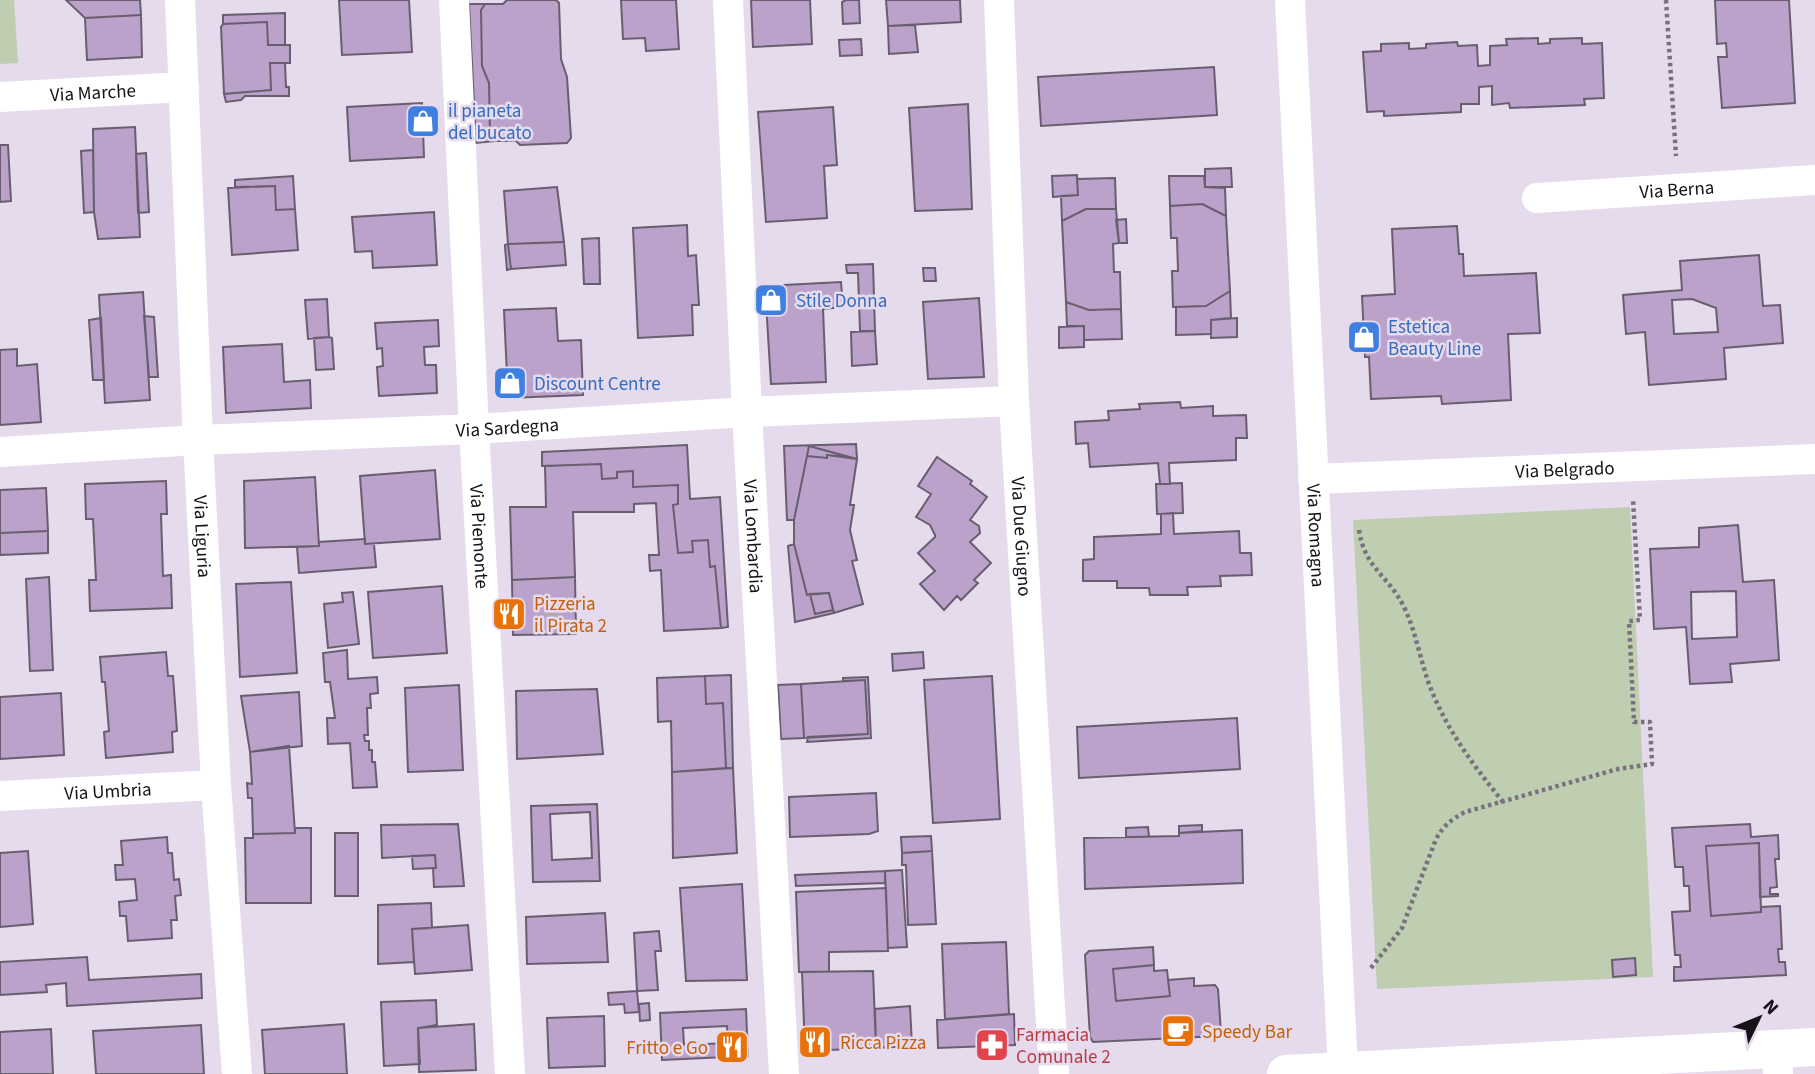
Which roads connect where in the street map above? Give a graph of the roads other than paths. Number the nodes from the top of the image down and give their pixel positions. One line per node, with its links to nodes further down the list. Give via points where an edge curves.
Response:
1 (180, 0): 6 (street, Via Liguria)
2 (454, 0): 12 (street, Via Piemonte)
3 (728, 0): 11 (street, Via Lombardia)
4 (999, 0): 10 (street, Via Due Giugno)
5 (1290, 0): 16 (street, Via Romagna)
6 (184, 87): 7 (street, Via Marche); 13 (street, Via Liguria)
7 (0, 97)
8 (1815, 180): 9 (street, Via Berna)
9 (1537, 198)
10 (1014, 401): 11 (street, Via Sardegna); 26 (street, Via Due Giugno)
11 (747, 412): 12 (street, Via Sardegna); 25 (street, Via Lombardia)
12 (474, 429): 13 (street, Via Sardegna); 24 (street, Via Piemonte)
13 (198, 440): 14 (street, Via Sardegna); 17 (street, Via Liguria)
14 (0, 453)
15 (1815, 459): 16 (street, Via Belgrado)
16 (1313, 479): 22 (street, Via Romagna)
17 (216, 785): 18 (street, Via Umbria); 23 (street, Via Liguria)
18 (0, 796)
19 (1815, 1046): 20 (street)
20 (1777, 1061): 21 (street)
21 (1508, 1068): 22 (street)
22 (1343, 1071): 27 (street)
23 (237, 1074)
24 (510, 1074)
25 (784, 1074)
26 (1054, 1074)
27 (1286, 1074)

